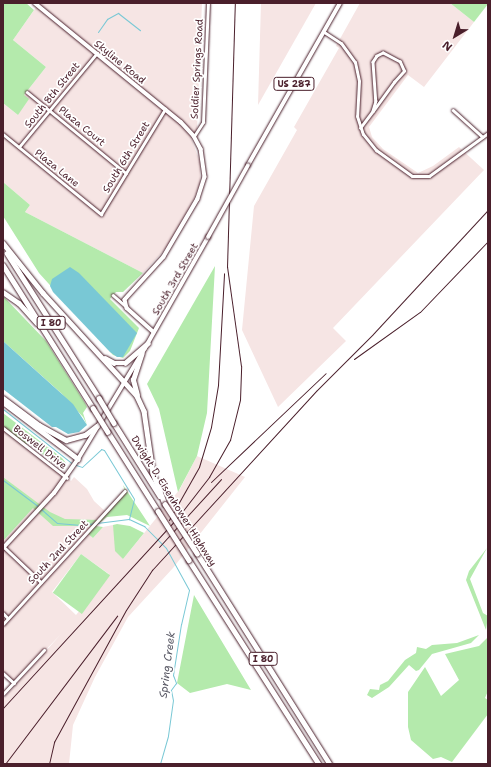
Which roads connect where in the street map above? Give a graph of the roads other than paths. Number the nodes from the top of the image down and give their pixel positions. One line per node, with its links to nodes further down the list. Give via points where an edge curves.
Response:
1 (35, 3): 5 (main road, Skyline Road)
2 (208, 3): 14 (street, Soldier Springs Road, via 203,122)
3 (340, 3): 4 (main road, South 3rd Street / US 287)
4 (324, 32): 11 (street, via 341,43 355,62 359,81 357,116); 25 (main road, South 3rd Street / US 287, bridge)
5 (96, 53): 7 (main road, Skyline Road); 8 (street, South 8th Street)
6 (28, 92): 8 (street, Plaza Court)
7 (165, 109): 14 (main road, Skyline Road); 17 (street, South 6th Street)
8 (50, 110): 16 (street, South 8th Street); 17 (street, Plaza Court)
9 (453, 110): 15 (street)
10 (373, 111): 10 (street, via 404,70 400,62 383,53 374,62 376,101); 11 (street)
11 (360, 128): 15 (street, via 376,150 412,176 426,177)
12 (488, 133): 15 (street)
13 (3, 134): 16 (street, Plaza Lane)
14 (194, 136): 24 (main road, via 201,149 204,165 201,191 166,255 126,296)
15 (482, 137)
16 (19, 147): 18 (street, Plaza Lane)
17 (126, 173): 18 (street, South 6th Street)
18 (101, 214)
19 (3, 243): 28 (highway, via 43,293)
20 (3, 247): 40 (highway, Dwight D. Eisenhower Highway / I 80, bridge)
21 (3, 265): 29 (highway, Dwight D. Eisenhower Highway / I 80)
22 (3, 292): 29 (highway, via 31,315)
23 (113, 295): 24 (street)
24 (127, 308): 25 (main road)
25 (154, 332): 26 (main road, South 3rd Street / US 287)
26 (148, 343): 27 (main road, South 3rd Street / US 287); 28 (highway, via 125,363 114,363)
27 (142, 353): 30 (main road, South 3rd Street / US 287); 31 (highway, via 133,380)
28 (101, 356): 30 (highway)
29 (62, 357): 50 (highway, Dwight D. Eisenhower Highway / I 80, bridge)
30 (123, 382): 31 (highway); 35 (main road, South 3rd Street / US 287)
31 (137, 396): 40 (highway, via 144,411 153,473)
32 (3, 398): 34 (highway)
33 (3, 402): 37 (highway)
34 (39, 426): 35 (highway, via 66,440 85,435); 37 (highway)
35 (97, 426): 37 (main road, South 3rd Street / US 287)
36 (3, 428): 38 (street, Boswell Drive)
37 (76, 463): 38 (main road, South 3rd Street / US 287)
38 (66, 478): 41 (main road, South 3rd Street / US 287)
39 (125, 491): 42 (street, South 2nd Street)
40 (166, 504): 51 (highway, Dwight D. Eisenhower Highway / I 80, bridge)
41 (4, 547): 42 (street)
42 (41, 582): 44 (street, South 2nd Street)
43 (3, 613): 44 (street)
44 (8, 618): 45 (street, South 2nd Street)
45 (3, 624)
46 (44, 650): 48 (street)
47 (3, 673): 48 (street)
48 (14, 683): 49 (street)
49 (3, 694)
50 (319, 764)
51 (330, 764)

